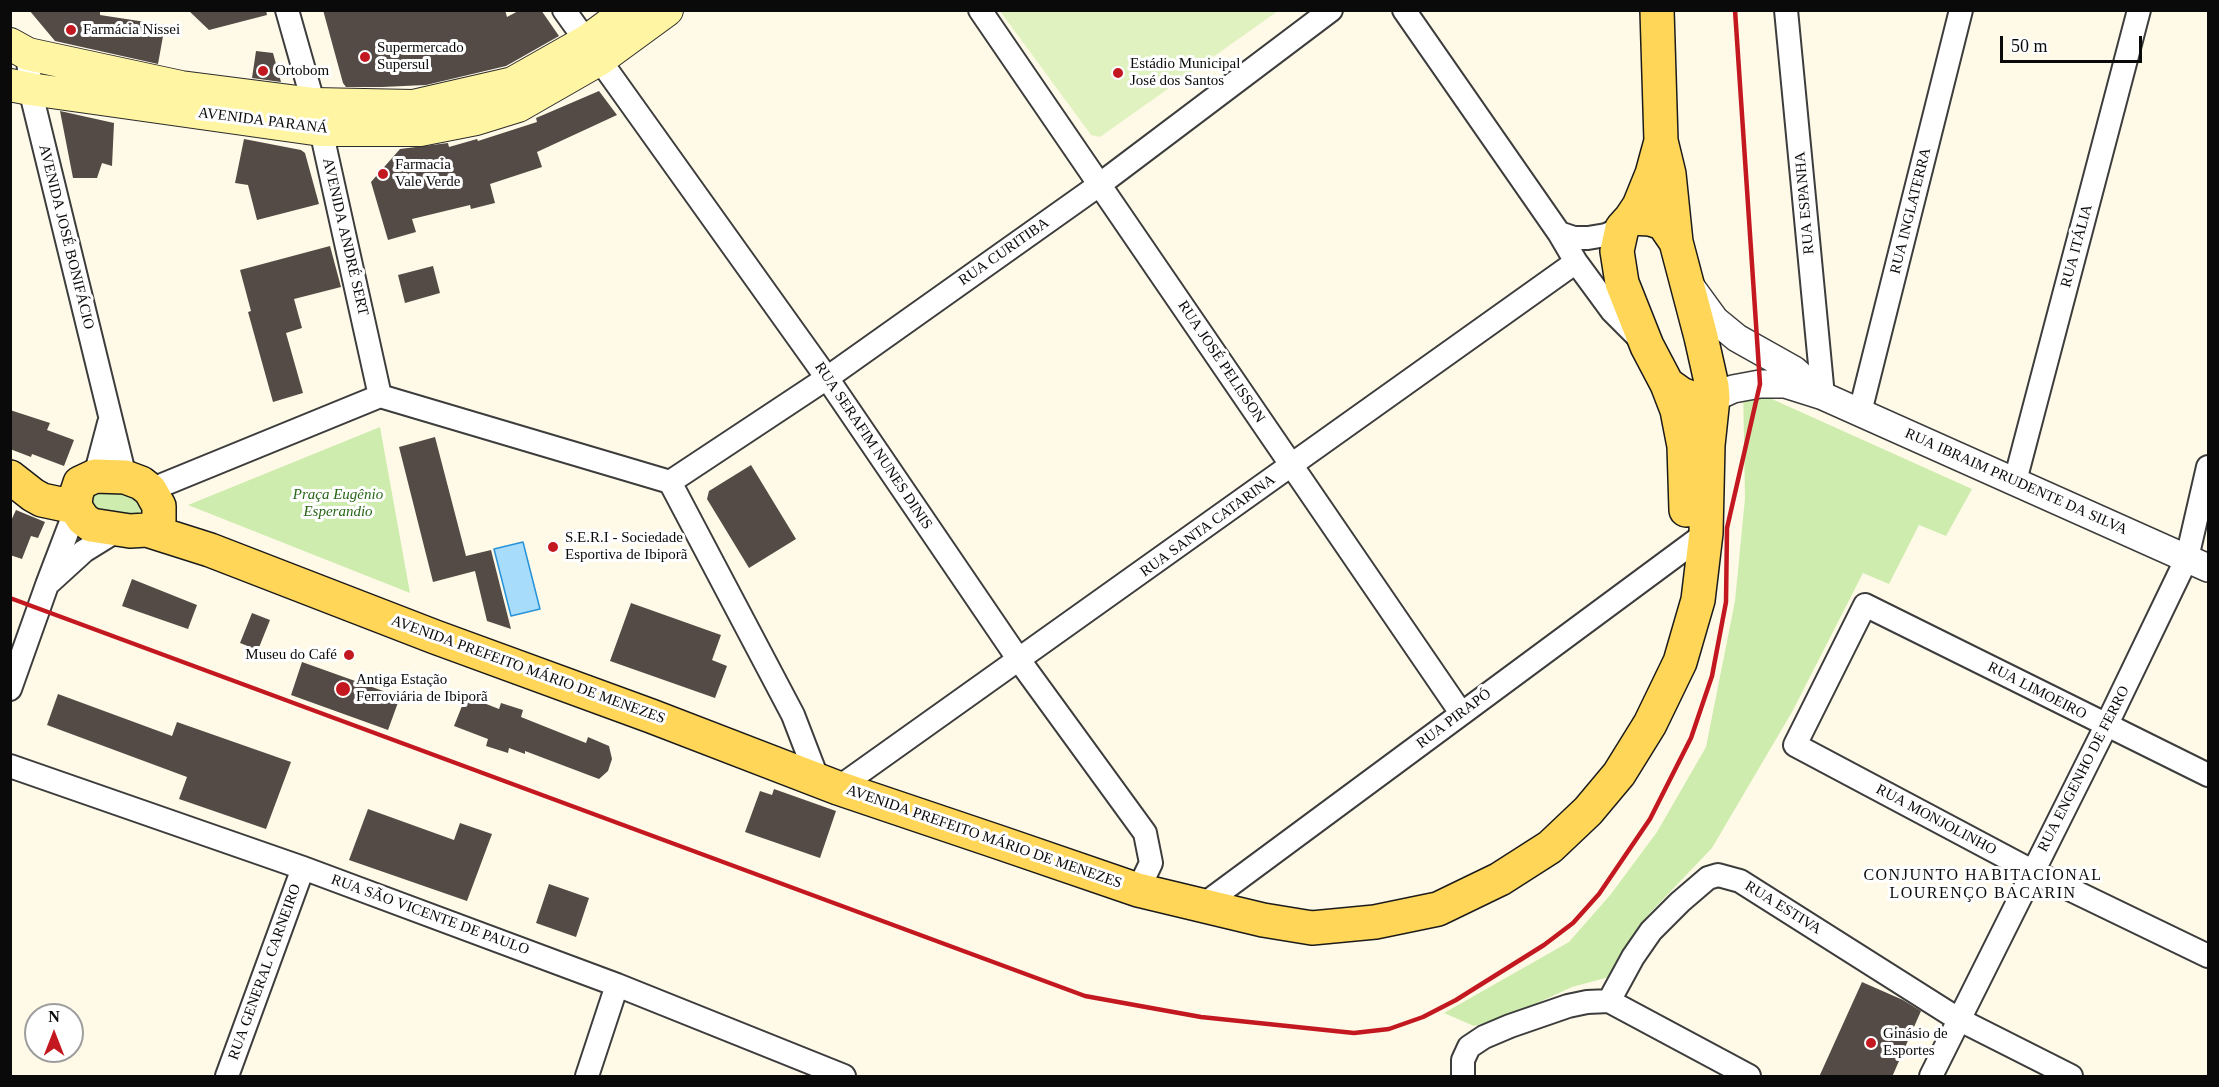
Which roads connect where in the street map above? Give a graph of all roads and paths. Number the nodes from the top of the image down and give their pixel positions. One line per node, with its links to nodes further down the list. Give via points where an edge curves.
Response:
1 (287, 10): 16 (street, AVENIDA ANDRÉ SERT)
2 (564, 10): 13 (street, RUA SERAFIM NUNES DINIS)
3 (629, 10): 13 (main road, AVENIDA PARANÁ)
4 (667, 10): 13 (main road, AVENIDA PARANÁ)
5 (980, 10): 18 (street, RUA JOSÉ PELISSON)
6 (1331, 10): 18 (street, RUA CURITIBA)
7 (1404, 10): 20 (street)
8 (1657, 10): 17 (main road)
9 (1786, 10): 28 (street, RUA ESPANHA)
10 (1961, 10): 30 (street, RUA INGLATERRA)
11 (2139, 10): 34 (street, RUA ITÁLIA)
12 (19, 49): 14 (street, AVENIDA JOSÉ BONIFÁCIO); 15 (main road, AVENIDA PARANÁ)
13 (594, 50): 16 (main road, AVENIDA PARANÁ, via 518,106 476,119 420,129); 25 (street, RUA SERAFIM NUNES DINIS)
14 (20, 87): 15 (main road, AVENIDA PARANÁ); 36 (street, AVENIDA JOSÉ BONIFÁCIO, via 110,419)
15 (179, 99): 16 (main road, AVENIDA PARANÁ)
16 (317, 117): 27 (street, AVENIDA ANDRÉ SERT)
17 (1661, 141): 19 (main road, via 1639,206); 21 (main road, via 1669,174)
18 (1099, 185): 25 (street, RUA CURITIBA); 31 (street, RUA JOSÉ PELISSON)
19 (1626, 223): 20 (street, via 1606,235 1588,238); 21 (main road, via 1650,219 1664,224); 24 (main road, AVENIDA PREFEITO MÁRIO DE MENEZES, via 1617,251 1622,283)
20 (1559, 233): 22 (street)
21 (1676, 242): 23 (main road, AVENIDA PREFEITO MÁRIO DE MENEZES)
22 (1576, 262): 24 (street, via 1612,310); 31 (street, RUA SANTA CATARINA)
23 (1685, 279): 28 (street, RUA IBRAIM PRUDENTE DA SILVA, via 1715,320 1737,338 1794,370); 29 (main road, AVENIDA PREFEITO MÁRIO DE MENEZES)
24 (1647, 346): 26 (main road, AVENIDA PREFEITO MÁRIO DE MENEZES)
25 (827, 378): 35 (street, RUA CURITIBA); 40 (street, RUA SERAFIM NUNES DINIS)
26 (1667, 384): 29 (main road, via 1694,399); 37 (main road, AVENIDA PREFEITO MÁRIO DE MENEZES, via 1684,446)
27 (380, 396): 35 (street); 36 (street)
28 (1822, 396): 29 (street, RUA IBRAIM PRUDENTE DA SILVA, via 1785,384 1760,384); 30 (street, RUA IBRAIM PRUDENTE DA SILVA)
29 (1713, 398): 37 (main road, AVENIDA PREFEITO MÁRIO DE MENEZES)
30 (1860, 412): 34 (street, RUA IBRAIM PRUDENTE DA SILVA)
31 (1292, 466): 40 (street, RUA SANTA CATARINA); 42 (street, RUA JOSÉ PELISSON)
32 (2208, 467): 38 (street, RUA ENGENHO DE FERRO)
33 (10, 477): 36 (main road, AVENIDA PREFEITO MÁRIO DE MENEZES)
34 (2014, 481): 38 (street, RUA IBRAIM PRUDENTE DA SILVA)
35 (670, 482): 47 (street)
36 (114, 502): 39 (street); 39 (street, via 84,551); 47 (main road, AVENIDA PREFEITO MÁRIO DE MENEZES, via 210,550)
37 (1696, 541): 42 (street, RUA PIRAPÓ); 51 (main road, AVENIDA PREFEITO MÁRIO DE MENEZES, via 1698,600 1680,662 1650,724 1619,774 1550,847 1500,879 1438,909 1375,922 1312,928)
38 (2198, 563): 43 (street, RUA ENGENHO DE FERRO)
39 (47, 585): 41 (street)
40 (1019, 660): 47 (street, RUA SANTA CATARINA); 50 (street, RUA SERAFIM NUNES DINIS, via 1145,833 1150,863)
41 (10, 689)
42 (1461, 713): 51 (street, RUA PIRAPÓ)
43 (2106, 726): 44 (street, RUA LIMOEIRO, via 1865,605); 46 (street, RUA LIMOEIRO); 49 (street, RUA ENGENHO DE FERRO)
44 (1795, 745): 49 (street, RUA MONJOLINHO)
45 (10, 766): 48 (street, RUA SÃO VICENTE DE PAULO)
46 (2208, 776)
47 (828, 784): 50 (main road, AVENIDA PREFEITO MÁRIO DE MENEZES)
48 (303, 868): 53 (street, RUA SÃO VICENTE DE PAULO); 57 (street, RUA GENERAL CARNEIRO)
49 (2032, 871): 52 (street, RUA MONJOLINHO); 55 (street, RUA ENGENHO DE FERRO)
50 (1138, 890): 51 (main road, AVENIDA PREFEITO MÁRIO DE MENEZES)
51 (1203, 905)
52 (2208, 956)
53 (617, 985): 58 (street); 59 (street, RUA SÃO VICENTE DE PAULO)
54 (1609, 1001): 55 (street, RUA ESTIVA, via 1651,931 1708,878 1718,875 1740,881); 56 (street, via 1568,1006 1484,1037 1470,1047); 60 (street)
55 (1958, 1019): 61 (street, RUA ENGENHO DE FERRO); 62 (street, RUA ESTIVA)
56 (1463, 1068)
57 (227, 1077)
58 (586, 1077)
59 (844, 1077)
60 (1749, 1077)
61 (1931, 1077)
62 (2071, 1077)

